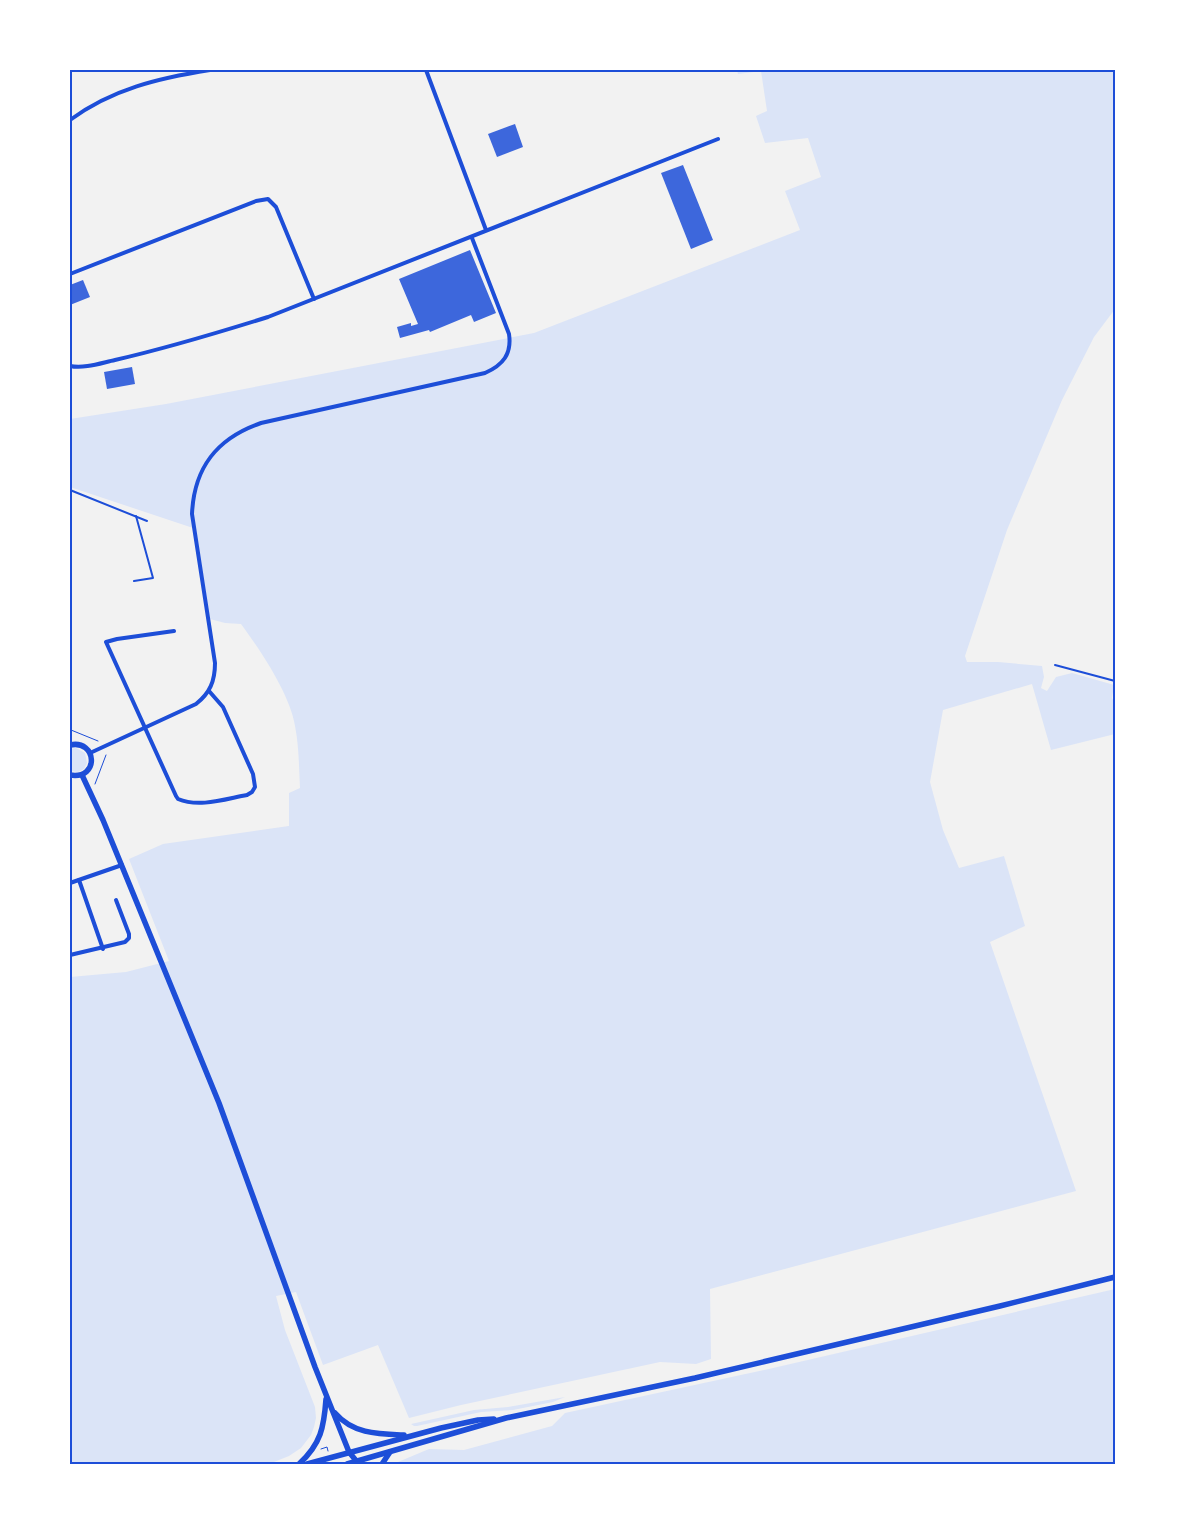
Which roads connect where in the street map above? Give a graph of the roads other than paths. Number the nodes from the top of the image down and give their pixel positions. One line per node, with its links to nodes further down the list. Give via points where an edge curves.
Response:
1 (210, 70): 3 (street, via 167,77 125,90)
2 (426, 70): 5 (street)
3 (70, 120)
4 (718, 139): 5 (street)
5 (486, 230): 6 (street)
6 (472, 238): 8 (street); 17 (street, via 509,334 509,349 501,364 485,373 261,423 228,439 205,464 193,495 192,514 215,663)
7 (70, 274): 8 (street, via 268,199 276,207)
8 (314, 299): 9 (street, via 268,317 146,353)
9 (70, 366)
10 (70, 490): 11 (lane)
11 (136, 516): 12 (lane); 13 (lane, via 152,578)
12 (147, 521)
13 (134, 582)
14 (174, 631): 18 (street, via 106,642)
15 (1055, 665): 16 (lane)
16 (1115, 681)
17 (209, 691): 18 (street, via 196,704); 18 (street, via 223,707 253,774 255,787 247,795 199,803 178,799)
18 (145, 729): 20 (street)
19 (70, 745): 20 (main road, via 81,745)
20 (90, 753): 21 (main road, via 92,763)
21 (82, 774): 22 (main road); 23 (main road)
22 (70, 775)
23 (122, 865): 24 (street); 30 (main road, via 219,1103)
24 (79, 880): 25 (street); 27 (street)
25 (70, 883)
26 (116, 900): 27 (street, via 129,938 126,942)
27 (103, 948): 28 (street)
28 (70, 955)
29 (1115, 1277): 32 (main road, via 695,1378)
30 (327, 1397): 31 (main road); 37 (main road, via 319,1439)
31 (331, 1409): 33 (main road, via 348,1426 383,1434); 34 (main road)
32 (506, 1418): 33 (main road, via 478,1420); 35 (main road)
33 (411, 1435): 34 (main road)
34 (349, 1452): 36 (main road); 38 (main road); 39 (main road)
35 (390, 1452): 36 (main road); 40 (main road)
36 (358, 1463): 39 (main road)
37 (299, 1464)
38 (307, 1464)
39 (348, 1464)
40 (382, 1464)

